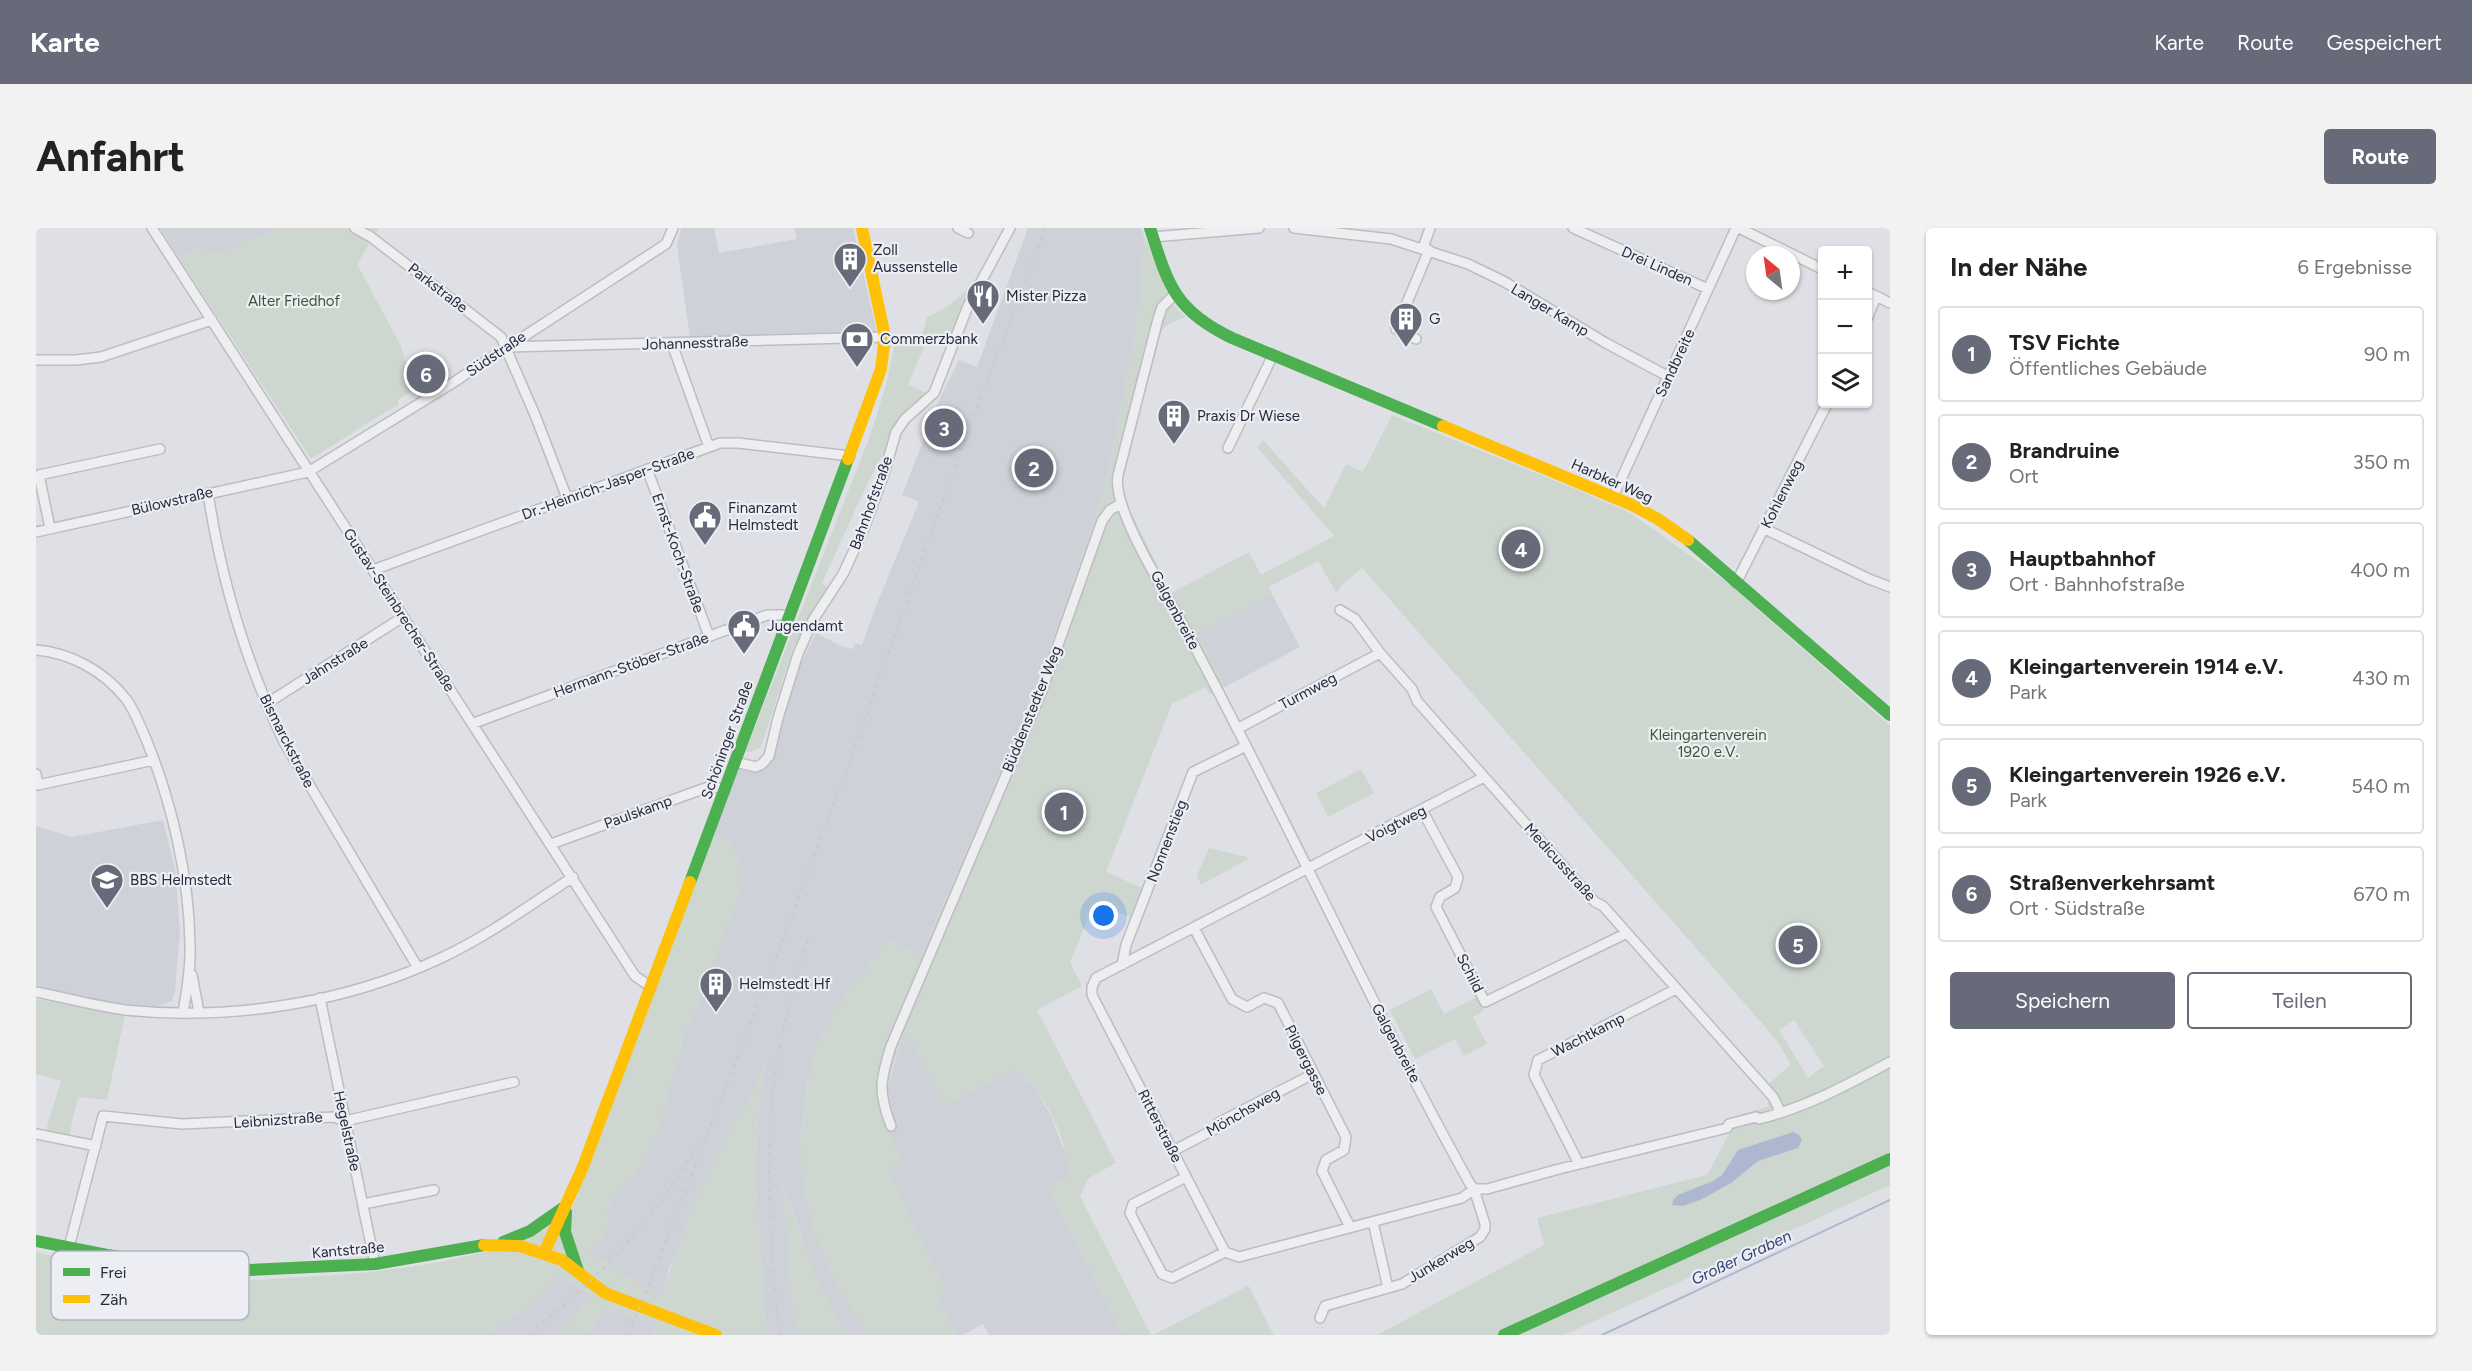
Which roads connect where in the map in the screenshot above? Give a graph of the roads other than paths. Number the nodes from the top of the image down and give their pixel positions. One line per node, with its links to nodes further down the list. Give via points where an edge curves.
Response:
1 (152, 228): 20 (street, Gustav-Steinbrecher-Straße)
2 (673, 228): 24 (street, Südstraße, via 666,244)
3 (862, 228): 21 (main road, Schöninger Straße)
4 (957, 228): 12 (street)
5 (1010, 228): 57 (street, Bahnhofstraße, via 975,292 934,393 896,432 863,531 798,654 769,756 756,766)
6 (1259, 228): 13 (street)
7 (1294, 228): 14 (street, Langer Kamp, via 1391,238)
8 (1430, 228): 14 (street)
9 (1573, 228): 16 (street, Drei Linden)
10 (1738, 228): 15 (street); 16 (street, Sandbreite)
11 (360, 230): 24 (street, Parkstraße, via 501,337)
12 (968, 233)
13 (1151, 233): 17 (main road, Harbker Weg)
14 (1426, 249): 22 (street, via 1396,329); 27 (street, Langer Kamp, via 1492,275)
15 (1818, 267)
16 (1708, 289): 27 (street, Sandbreite)
17 (1175, 294): 25 (main road, Harbker Weg, via 1188,310 1218,331); 38 (street, via 1162,307 1158,320 1118,476)
18 (1872, 294): 19 (street)
19 (1890, 303)
20 (212, 320): 26 (street, via 101,357); 34 (street, Gustav-Steinbrecher-Straße)
21 (885, 337): 23 (street, Johannesstraße); 32 (main road, Schöninger Straße, via 881,369)
22 (1416, 339)
23 (672, 344): 24 (street, Johannesstraße); 29 (street)
24 (506, 347): 34 (street, Südstraße); 37 (street)
25 (1273, 355): 30 (street); 36 (main road, Harbker Weg)
26 (36, 360)
27 (1669, 377): 36 (street, Sandbreite)
28 (1825, 408): 40 (street, Kohlenweg)
29 (709, 447): 32 (street, Dr.-Heinrich-Jasper-Straße, via 738,443); 33 (street, Dr.-Heinrich-Jasper-Straße)
30 (1228, 448)
31 (160, 449): 39 (street, via 39,475)
32 (850, 456): 46 (main road, Schöninger Straße)
33 (647, 469): 37 (street, Dr.-Heinrich-Jasper-Straße); 48 (street, Ernst-Koch-Straße)
34 (308, 472): 35 (street, Bülowstraße); 42 (street, Gustav-Steinbrecher-Straße)
35 (208, 493): 39 (street, Bülowstraße); 51 (street, Bismarckstraße, via 233,606)
36 (1613, 497): 43 (main road, Harbker Weg, via 1670,527)
37 (567, 498): 42 (street, Dr.-Heinrich-Jasper-Straße)
38 (1121, 504): 54 (street, Galgenbreite); 81 (street, Büddenstedter Weg, via 1102,521 1041,693 891,1046 881,1087)
39 (50, 528): 41 (street, Bülowstraße)
40 (1765, 529): 43 (street, Kohlenweg); 44 (street)
41 (36, 532)
42 (373, 570): 47 (street, Gustav-Steinbrecher-Straße)
43 (1736, 583): 52 (main road, Harbker Weg)
44 (1890, 587)
45 (1340, 610): 50 (street, Medicusstraße, via 1355,619)
46 (790, 615): 48 (street, Hermann-Stöber-Straße, via 767,615); 57 (main road, Schöninger Straße)
47 (404, 617): 51 (street, Jahnstraße); 53 (street, Gustav-Steinbrecher-Straße)
48 (709, 636): 53 (street, Hermann-Stöber-Straße)
49 (36, 650): 56 (street, via 78,660 112,684 132,708)
50 (1380, 653): 54 (street, Turmweg); 59 (street, Medicusstraße)
51 (266, 704): 69 (street, Bismarckstraße, via 284,742)
52 (1890, 715)
53 (474, 723): 62 (street, Gustav-Steinbrecher-Straße)
54 (1237, 729): 55 (street, Galgenbreite)
55 (1246, 746): 63 (street, Galgenbreite); 67 (street, Nonnenstieg, via 1193,772 1126,945)
56 (154, 760): 58 (street, via 38,785); 68 (street, via 180,861 188,910)
57 (735, 762): 60 (main road, Schöninger Straße)
58 (36, 774)
59 (1484, 777): 61 (street, Voigtweg); 66 (street, Medicusstraße)
60 (725, 790): 62 (street, Paulskamp, via 711,786); 70 (main road, Schöninger Straße)
61 (1422, 810): 63 (street, Voigtweg); 66 (street, Schild, via 1458,877 1455,888 1440,897 1436,907 1485,1002)
62 (551, 844): 64 (street, Gustav-Steinbrecher-Straße)
63 (1308, 869): 65 (street, Ritterstraße); 88 (street, Galgenbreite, via 1402,1059)
64 (573, 877): 69 (street, via 469,944); 70 (street, Gustav-Steinbrecher-Straße, via 635,976)
65 (1194, 928): 67 (street, Ritterstraße); 77 (street, Pilgergasse, via 1232,999 1247,1006 1264,998 1278,1003)
66 (1626, 933): 71 (street, Medicusstraße)
67 (1122, 965): 84 (street, Ritterstraße, via 1096,978 1092,995)
68 (190, 967): 74 (street); 75 (street)
69 (418, 968): 73 (street)
70 (651, 987): 91 (main road, Schöninger Straße)
71 (1676, 989): 79 (street, Medicusstraße, via 1773,1097); 86 (street, Wachtkamp, via 1538,1060 1534,1075)
72 (36, 993): 74 (street, via 123,1009)
73 (320, 998): 75 (street); 80 (street, Hegelstraße)
74 (183, 1012): 75 (street)
75 (199, 1012)
76 (1890, 1062): 79 (street, via 1814,1102)
77 (1313, 1074): 84 (street, Mönchsweg); 93 (street, Pilgergasse, via 1346,1137 1344,1150 1326,1160 1322,1172)
78 (514, 1082): 80 (street, Leibnizstraße)
79 (1781, 1113): 86 (street)
80 (345, 1121): 83 (street, Leibnizstraße, via 327,1117 182,1125 103,1116); 90 (street, Hegelstraße)
81 (891, 1126)
82 (36, 1134): 83 (street)
83 (96, 1146): 96 (street)
84 (1173, 1151): 87 (street, Ritterstraße)
85 (1890, 1159): 106 (main road)
86 (1579, 1164): 88 (street, via 1487,1189)
87 (1186, 1177): 98 (street, Ritterstraße); 98 (street, via 1133,1204 1130,1213 1156,1264 1162,1274 1173,1278)
88 (1474, 1189): 92 (street, via 1462,1198); 103 (street, Junkerweg, via 1484,1233 1402,1284)
89 (434, 1190): 90 (street)
90 (363, 1204): 100 (street, Hegelstraße)
91 (566, 1205): 95 (main road, via 530,1231); 99 (main road, Schöninger Straße); 102 (main road, via 565,1232)
92 (1373, 1222): 93 (street); 103 (street, Junkerweg)
93 (1350, 1227): 98 (street, via 1239,1257)
94 (36, 1241): 96 (main road, Kantstraße)
95 (497, 1244): 99 (main road, Kantstraße); 100 (main road, Kantstraße)
96 (69, 1247): 97 (main road, Kantstraße)
97 (91, 1251)
98 (1225, 1252)
99 (544, 1253): 102 (main road, Kantstraße)
100 (375, 1264): 101 (main road, Kantstraße)
101 (249, 1269)
102 (578, 1271): 105 (main road, Kantstraße, via 606,1293)
103 (1388, 1288): 104 (street, Junkerweg, via 1326,1306)
104 (1320, 1318)
105 (716, 1335)
106 (1504, 1335)

